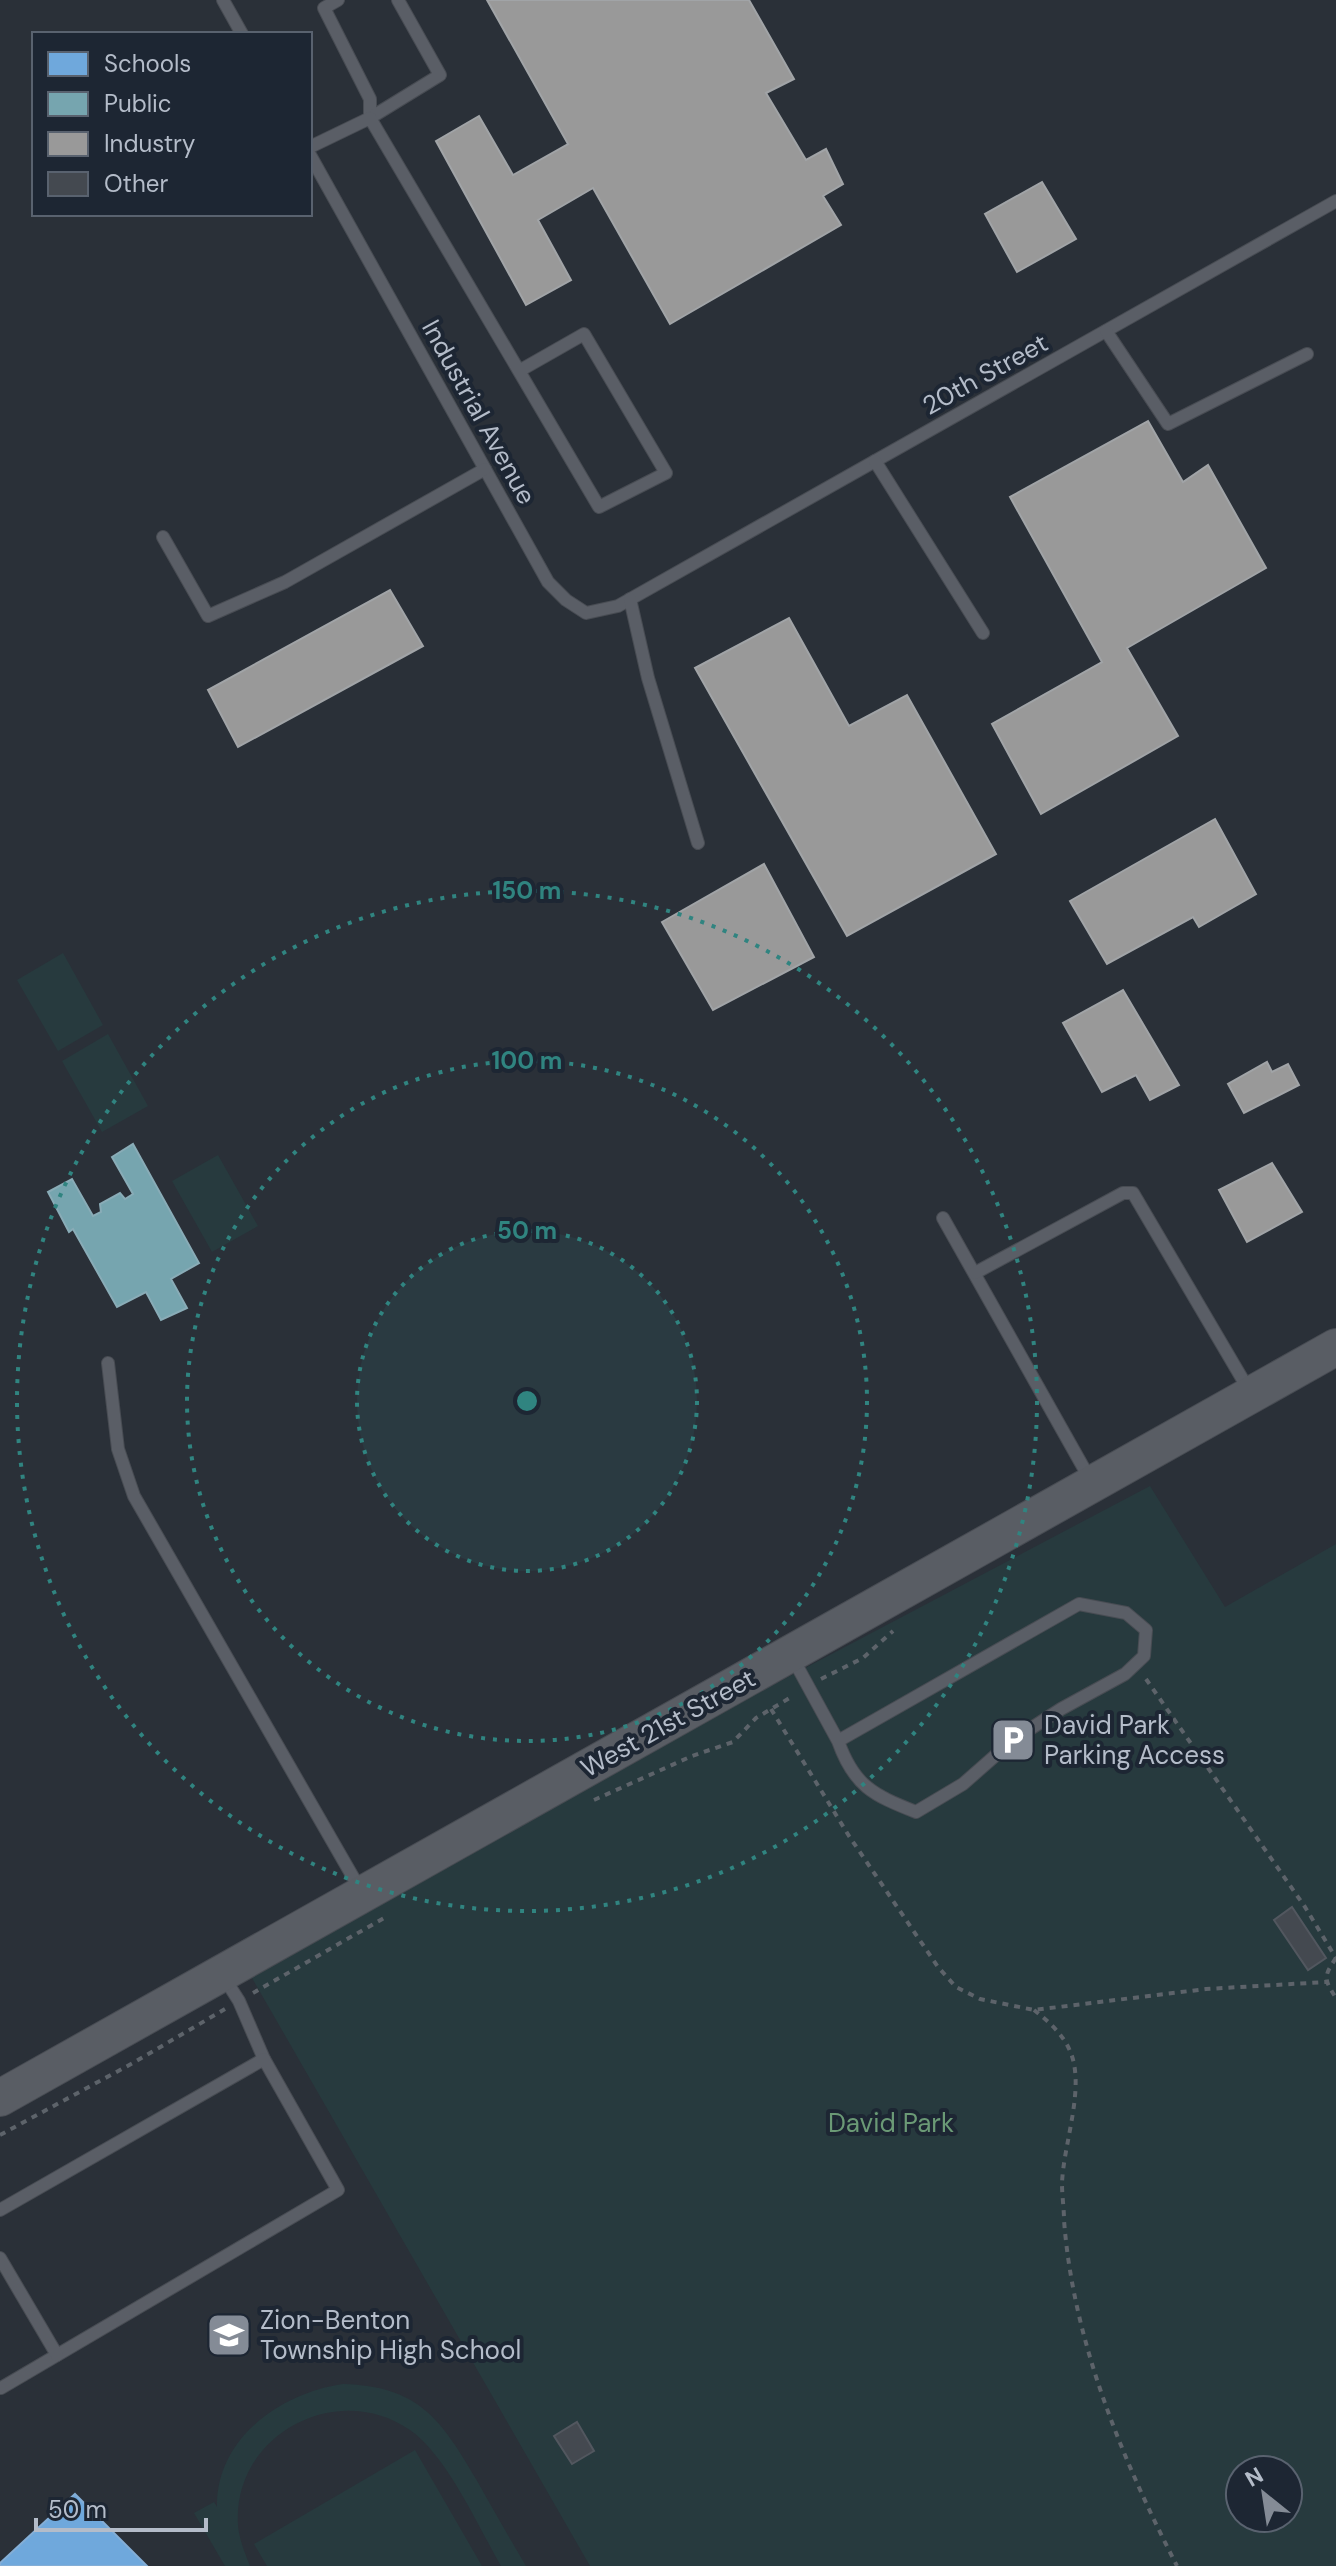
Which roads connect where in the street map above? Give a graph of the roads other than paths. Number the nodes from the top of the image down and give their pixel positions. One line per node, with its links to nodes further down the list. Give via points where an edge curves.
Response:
1 (223, 0): 4 (lane)
2 (338, 0): 5 (lane, via 324,8 370,99)
3 (398, 0): 5 (lane, via 440,75)
4 (241, 32)
5 (370, 118): 6 (lane); 11 (lane)
6 (312, 146)
7 (312, 159): 13 (lane, Industrial Avenue)
8 (1336, 201): 9 (lane, 20th Street)
9 (1106, 331): 10 (lane, via 1168,424); 12 (lane, 20th Street)
10 (1307, 354)
11 (519, 371): 11 (lane, via 599,507 666,473 584,334)
12 (875, 461): 15 (lane, 20th Street); 17 (lane)
13 (485, 469): 14 (lane, via 285,582 208,616); 16 (lane, Industrial Avenue, via 548,582 566,600 586,613)
14 (163, 537)
15 (655, 585): 16 (lane, Industrial Avenue)
16 (630, 599): 18 (lane)
17 (983, 633)
18 (698, 843)
19 (943, 1218): 20 (lane)
20 (975, 1273): 23 (lane, via 1123,1193 1133,1193); 24 (lane)
21 (1336, 1347): 23 (street, West 21st Street)
22 (108, 1363): 27 (lane, via 118,1449 134,1496)
23 (1252, 1394): 24 (street, West 21st Street)
24 (1093, 1484): 25 (street, West 21st Street)
25 (790, 1654): 26 (lane); 27 (street, West 21st Street)
26 (838, 1741): 26 (lane, via 847,1768 879,1797 916,1812 963,1784 1013,1740 1125,1674 1144,1656 1146,1630 1126,1613 1079,1604)
27 (363, 1894): 28 (street, West 21st Street)
28 (221, 1974): 29 (lane); 30 (street, West 21st Street)
29 (264, 2059): 31 (lane); 33 (lane, via 338,2190)
30 (0, 2098)
31 (0, 2210)
32 (0, 2258): 33 (lane)
33 (57, 2355): 34 (lane)
34 (1, 2388)

